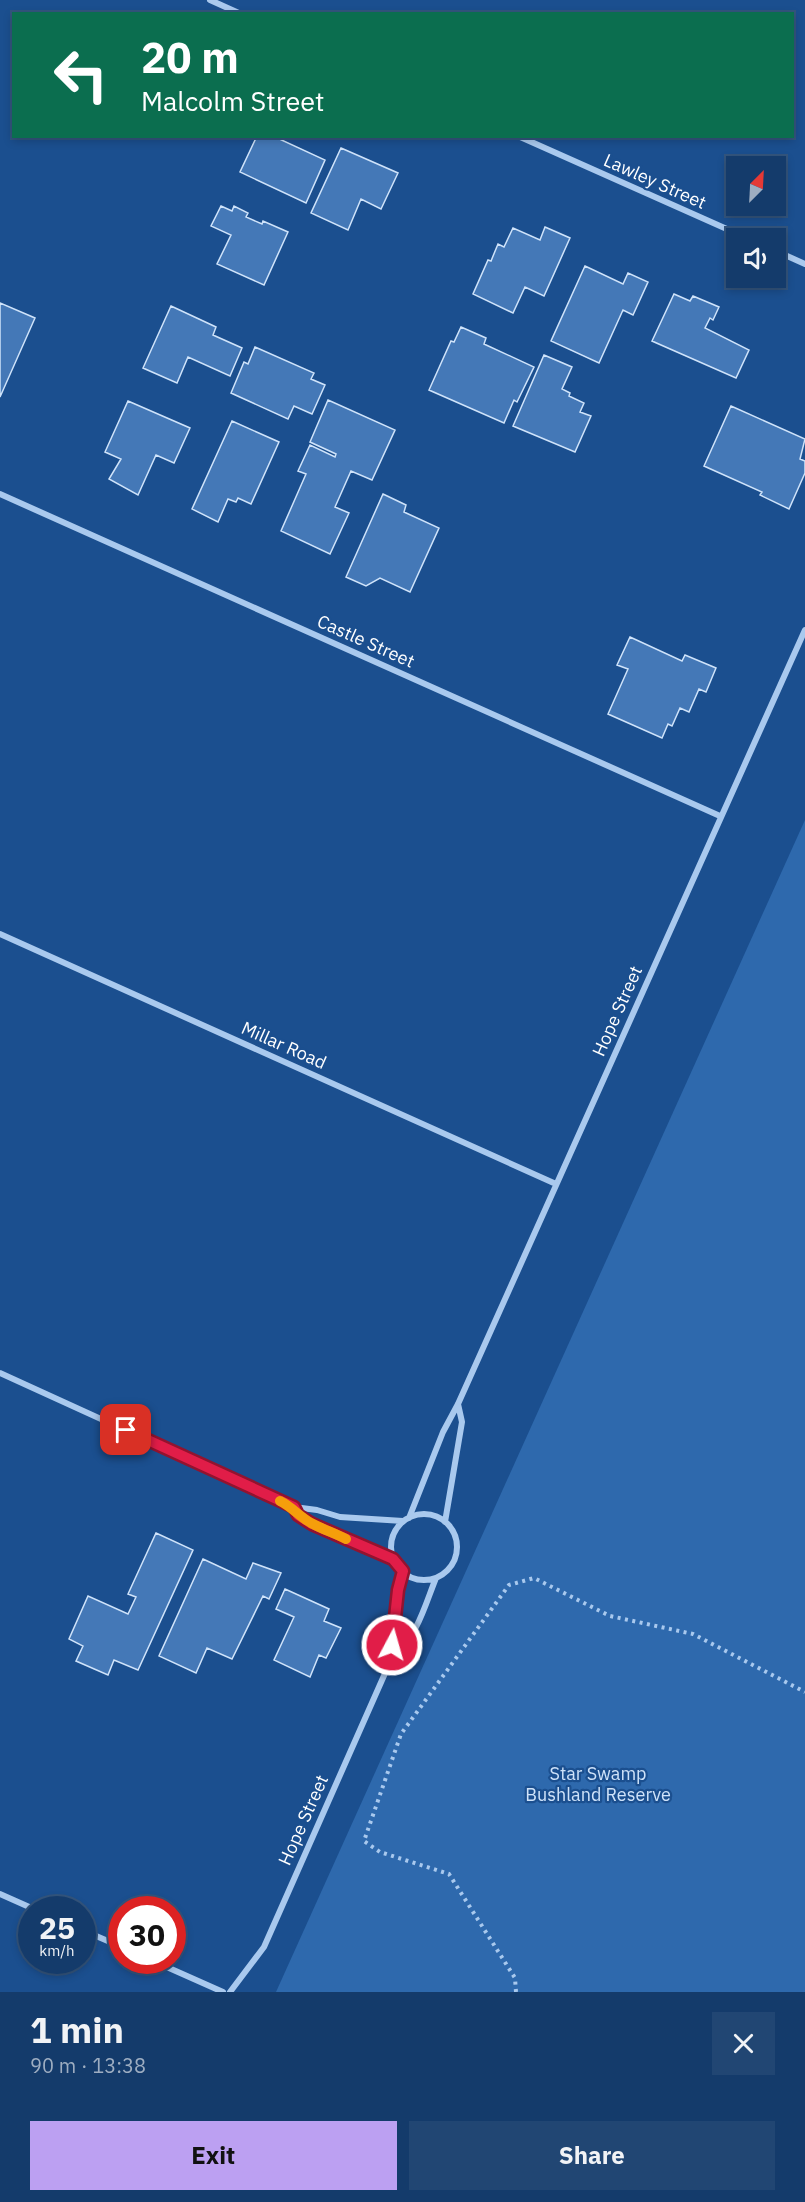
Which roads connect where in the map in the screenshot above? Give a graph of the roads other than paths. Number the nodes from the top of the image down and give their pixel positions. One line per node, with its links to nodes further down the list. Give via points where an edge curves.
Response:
1 (210, 0): 2 (street)
2 (237, 12)
3 (522, 138): 4 (street, Lawley Street)
4 (726, 229)
5 (786, 255): 6 (street)
6 (805, 264)
7 (0, 494): 9 (street, Castle Street)
8 (805, 630): 9 (street, Hope Street)
9 (720, 816): 11 (street, Hope Street)
10 (0, 934): 11 (street, Millar Road)
11 (556, 1184): 13 (street, Hope Street)
12 (0, 1373): 14 (street)
13 (458, 1404): 15 (street, Hope Street); 16 (street, Hope Street, via 462,1422)
14 (294, 1507): 15 (street, via 340,1517); 17 (street, via 298,1515 312,1524)
15 (406, 1519): 16 (street, via 427,1514); 17 (street, via 393,1534)
16 (445, 1522): 19 (street, via 453,1530 457,1552 453,1563)
17 (393, 1559): 18 (street)
18 (403, 1571): 19 (street, via 418,1579); 20 (street, Hope Street)
19 (436, 1578): 20 (street, Hope Street, via 410,1637)
20 (394, 1653): 25 (street, Hope Street, via 264,1947)
21 (0, 1894): 22 (street)
22 (18, 1902)
23 (182, 1974): 24 (street)
24 (223, 1992)
25 (230, 1992)

